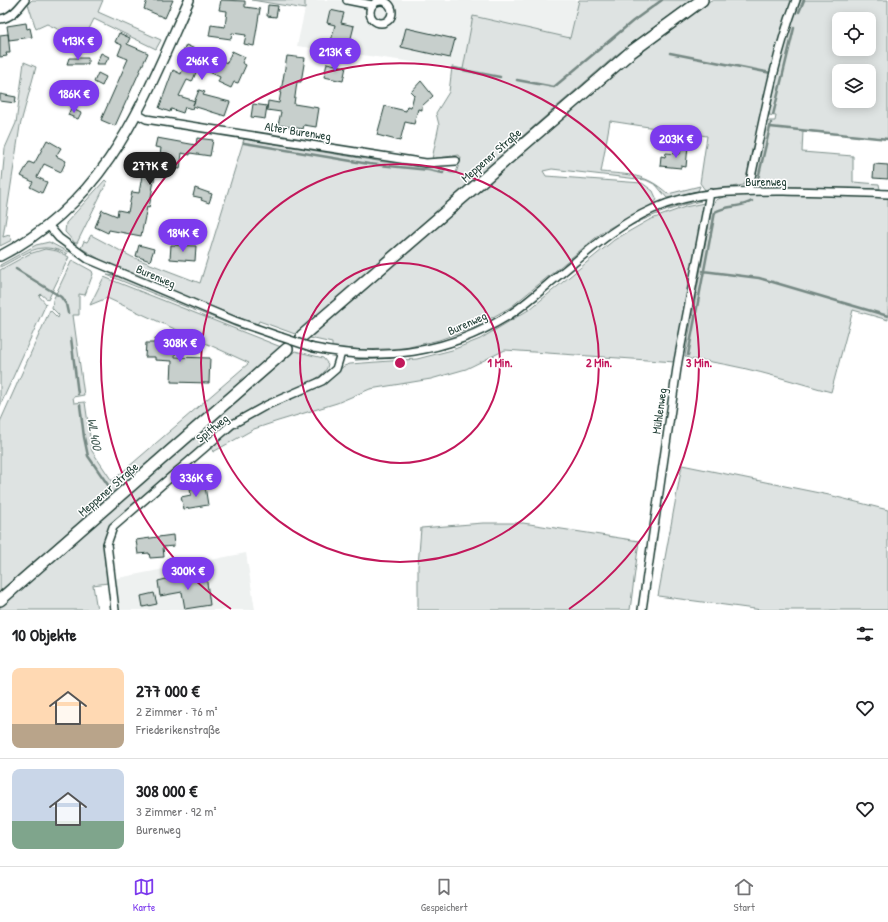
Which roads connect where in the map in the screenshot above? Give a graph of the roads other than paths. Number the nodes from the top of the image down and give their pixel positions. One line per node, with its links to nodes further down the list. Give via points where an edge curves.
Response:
1 (26, 0): 8 (street, via 18,10 5,19)
2 (189, 0): 9 (street)
3 (347, 0): 7 (street)
4 (702, 0): 16 (main road, Meppener Straße, via 631,52)
5 (796, 0): 11 (street, via 789,19)
6 (389, 2): 7 (street, via 381,1); 7 (street, via 392,13 389,20 382,23 372,19)
7 (372, 5)
8 (0, 19)
9 (137, 114): 10 (street, Alter Burenweg, via 146,118 426,163); 14 (street, via 99,175)
10 (456, 161)
11 (748, 191): 12 (street, Burenweg); 13 (street, Burenweg)
12 (710, 193): 18 (street, Burenweg, via 654,208 618,227 506,317 464,339 418,352 381,355); 21 (street, Mühlenweg, via 678,361)
13 (888, 194)
14 (48, 225): 15 (street); 18 (street, Burenweg, bridge, via 88,260 281,338)
15 (0, 256)
16 (302, 336)
17 (287, 349): 19 (main road, Meppener Straße)
18 (341, 353): 20 (street, Spittweg, via 336,369 322,381 267,405 231,425 113,527 107,544)
19 (0, 600)
20 (115, 610)
21 (642, 610)

